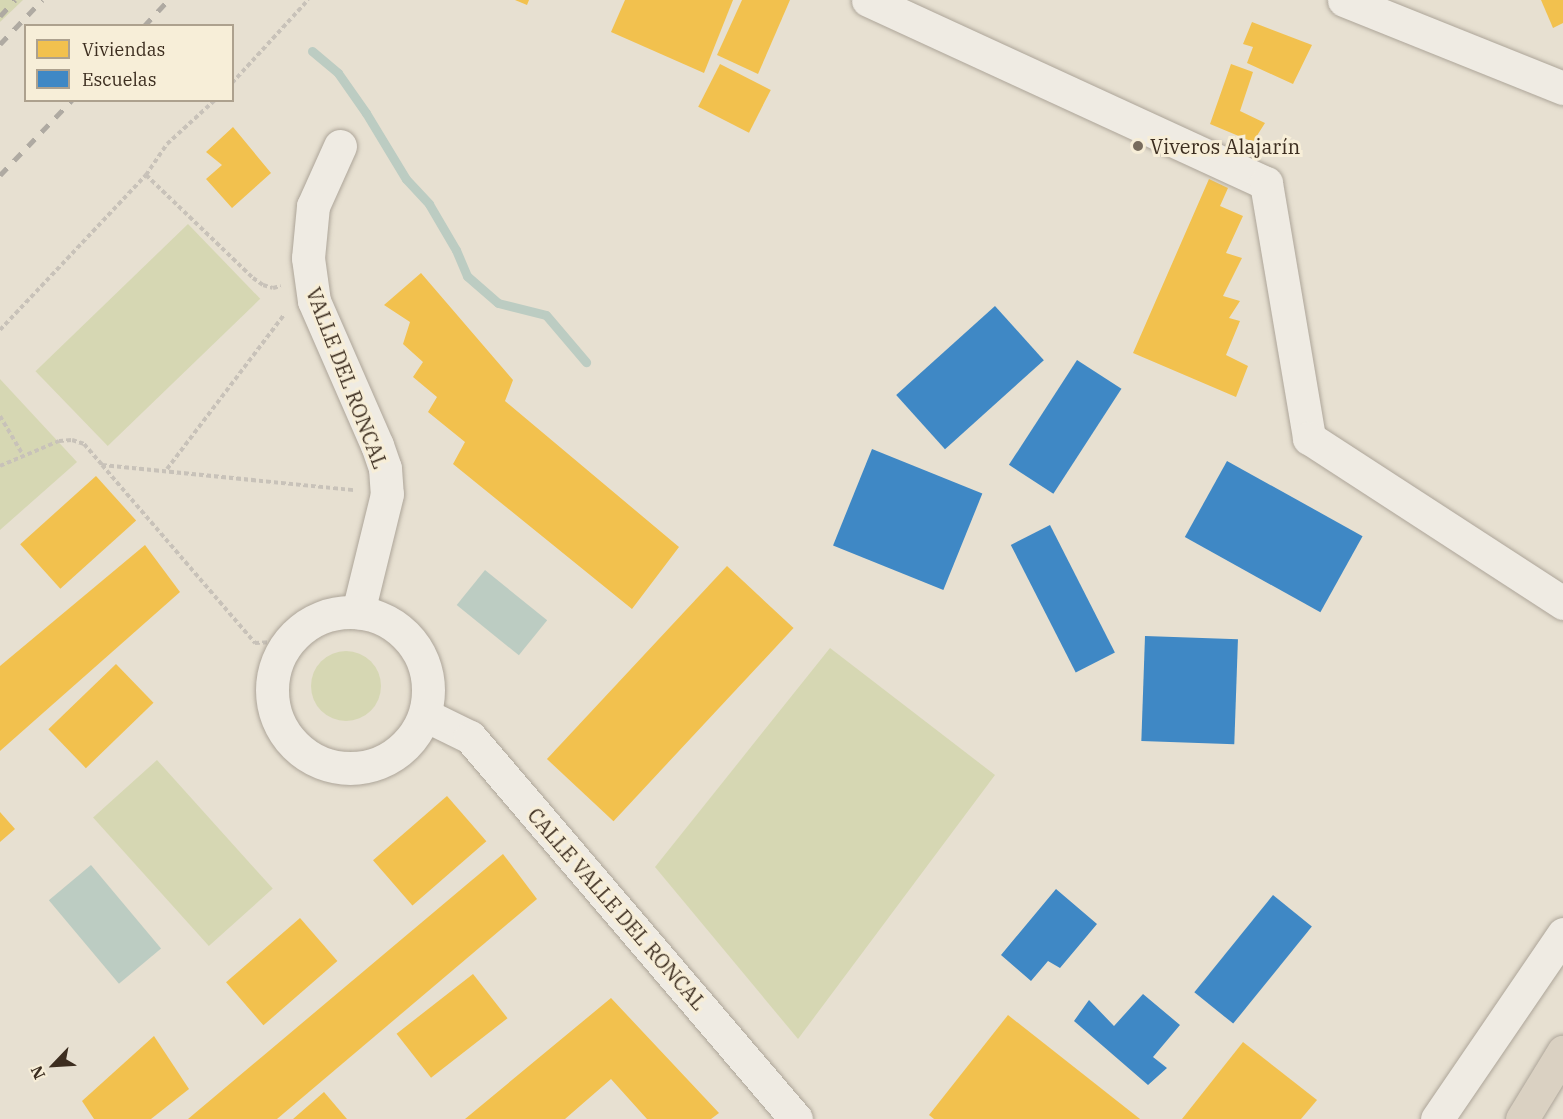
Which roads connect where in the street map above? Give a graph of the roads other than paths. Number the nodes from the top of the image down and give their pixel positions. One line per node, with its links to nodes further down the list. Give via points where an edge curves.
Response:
1 (868, 0): 5 (street, via 1266,183 1309,438)
2 (1344, 0): 3 (street)
3 (1563, 88)
4 (340, 146): 6 (street, VALLE DEL RONCAL, via 313,206 309,278 314,301 384,468 387,494)
5 (1563, 603)
6 (358, 612): 7 (street, via 391,624 416,647 429,692); 7 (street, via 332,613 308,623 288,641 275,664 271,690 275,715 288,739 317,762 331,768 357,769 380,764 399,752 415,735)
7 (425, 715): 11 (street, CALLE VALLE DEL RONCAL, via 470,737)
8 (1563, 934): 12 (street)
9 (1563, 1052): 13 (highway)
10 (1563, 1071): 14 (highway)
11 (793, 1118)
12 (1437, 1119)
13 (1522, 1119)
14 (1529, 1119)

